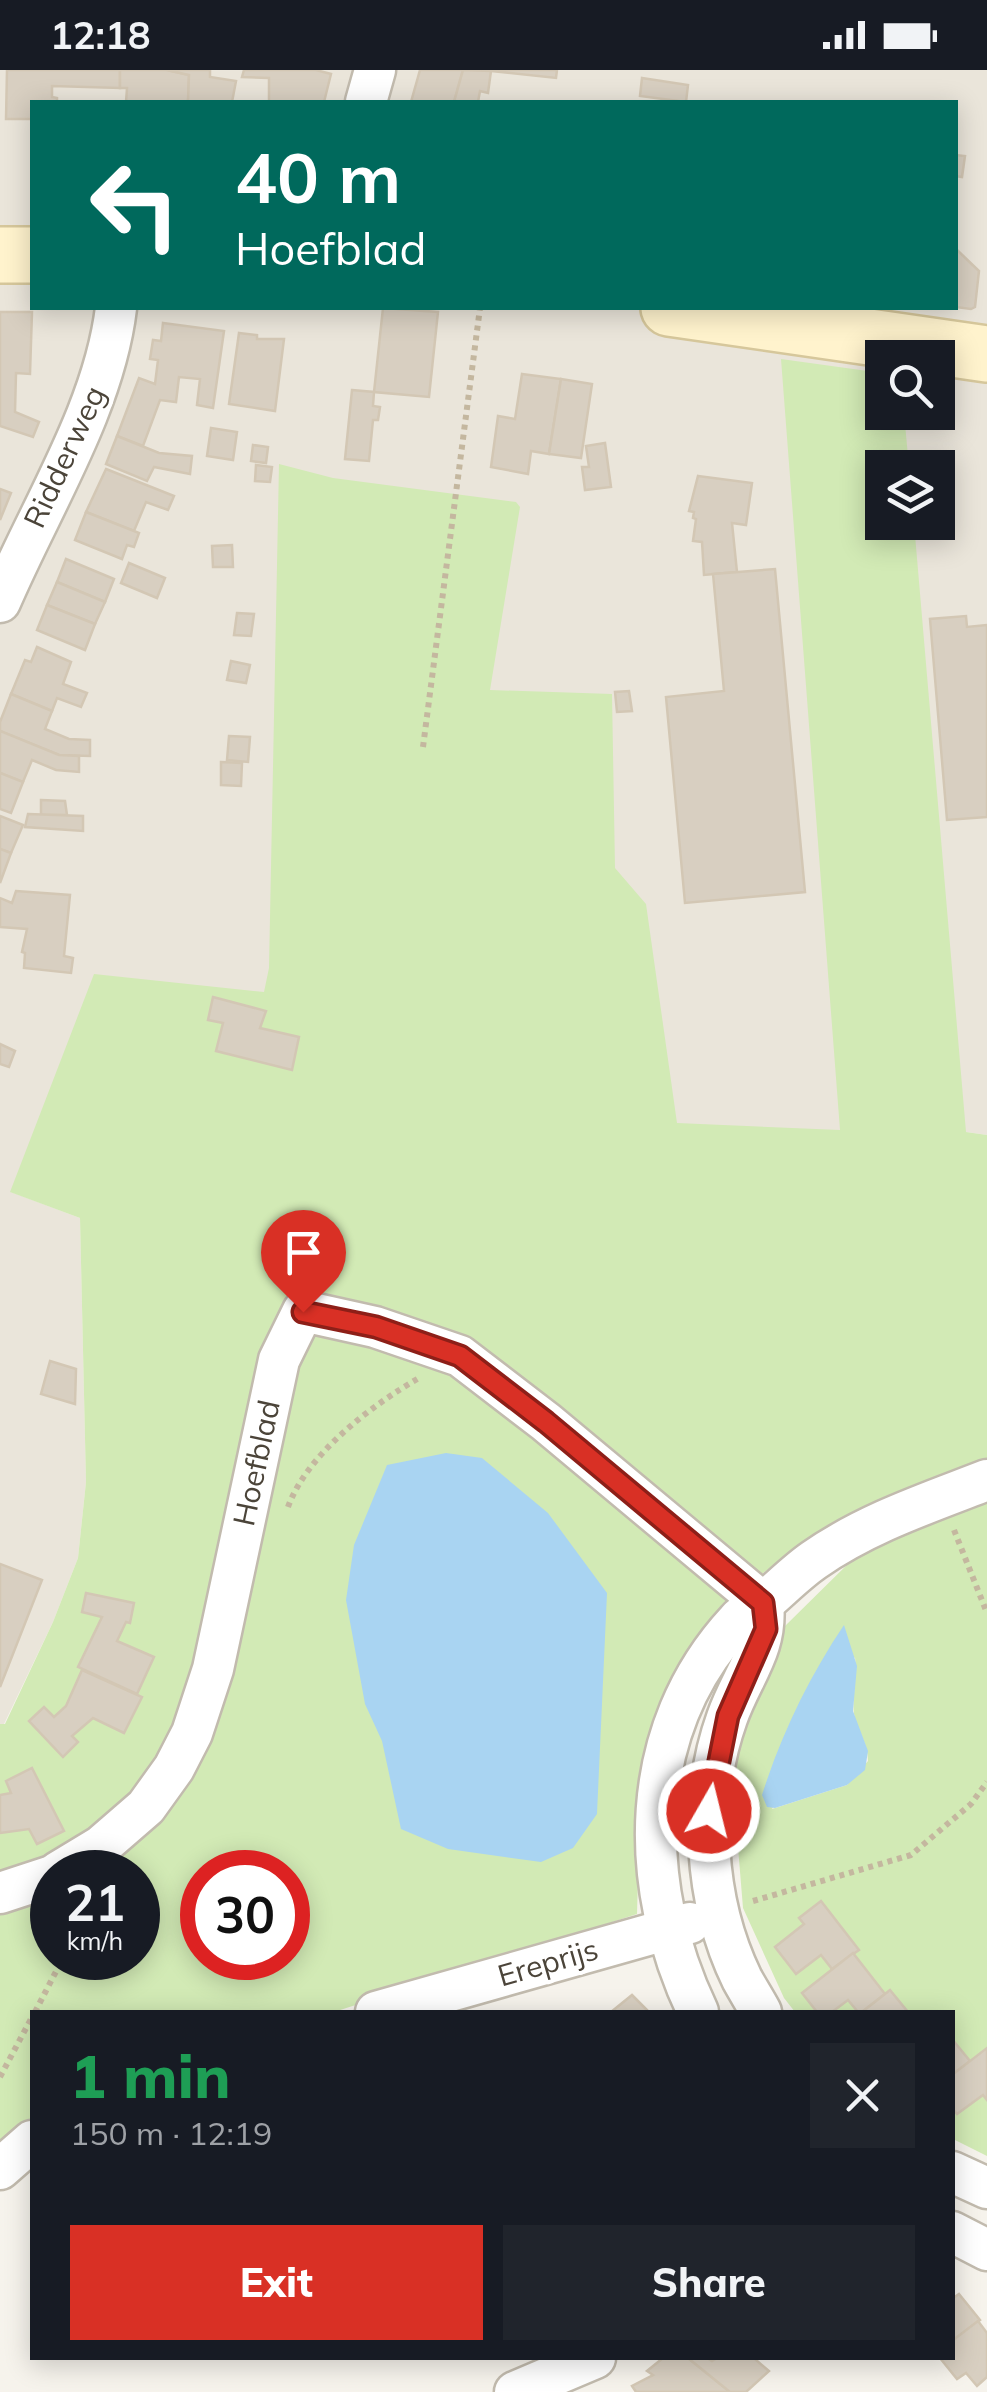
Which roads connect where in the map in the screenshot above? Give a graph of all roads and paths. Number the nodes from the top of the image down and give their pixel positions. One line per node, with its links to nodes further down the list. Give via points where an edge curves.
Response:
1 (374, 70): 2 (street)
2 (366, 100)
3 (0, 255): 4 (street)
4 (30, 256)
5 (116, 310): 9 (street, Ridderweg, via 97,393)
6 (480, 310): 10 (path)
7 (683, 310): 8 (street)
8 (987, 354)
9 (0, 602)
10 (423, 746)
11 (460, 1356): 14 (path, via 401,1388 329,1445); 15 (street, Hoefblad); 18 (street, Hoefblad, via 376,1327 303,1312 279,1360 213,1669 192,1733 146,1807)
12 (987, 1480): 13 (street)
13 (942, 1498): 15 (street, via 853,1536); 16 (path)
14 (286, 1513)
15 (763, 1603): 21 (street, via 766,1629 728,1716 709,1811); 22 (street, via 740,1617 702,1668 665,1756 654,1844)
16 (987, 1613)
17 (987, 1782): 21 (path, via 911,1856 780,1891)
18 (94, 1850)
19 (30, 1882): 20 (street, Hoefblad)
20 (0, 1892)
21 (720, 1916): 22 (street, Ereprijs); 27 (street)
22 (665, 1928): 25 (street, Ereprijs); 26 (street)
23 (51, 1980): 24 (path)
24 (36, 2010)
25 (383, 2010)
26 (697, 2010)
27 (759, 2010)
28 (30, 2021): 29 (path)
29 (0, 2077)
30 (30, 2143): 31 (street)
31 (0, 2169)
32 (955, 2173): 33 (street)
33 (987, 2188)
34 (955, 2234): 35 (street)
35 (987, 2250)
36 (590, 2360): 37 (street)
37 (515, 2392)

